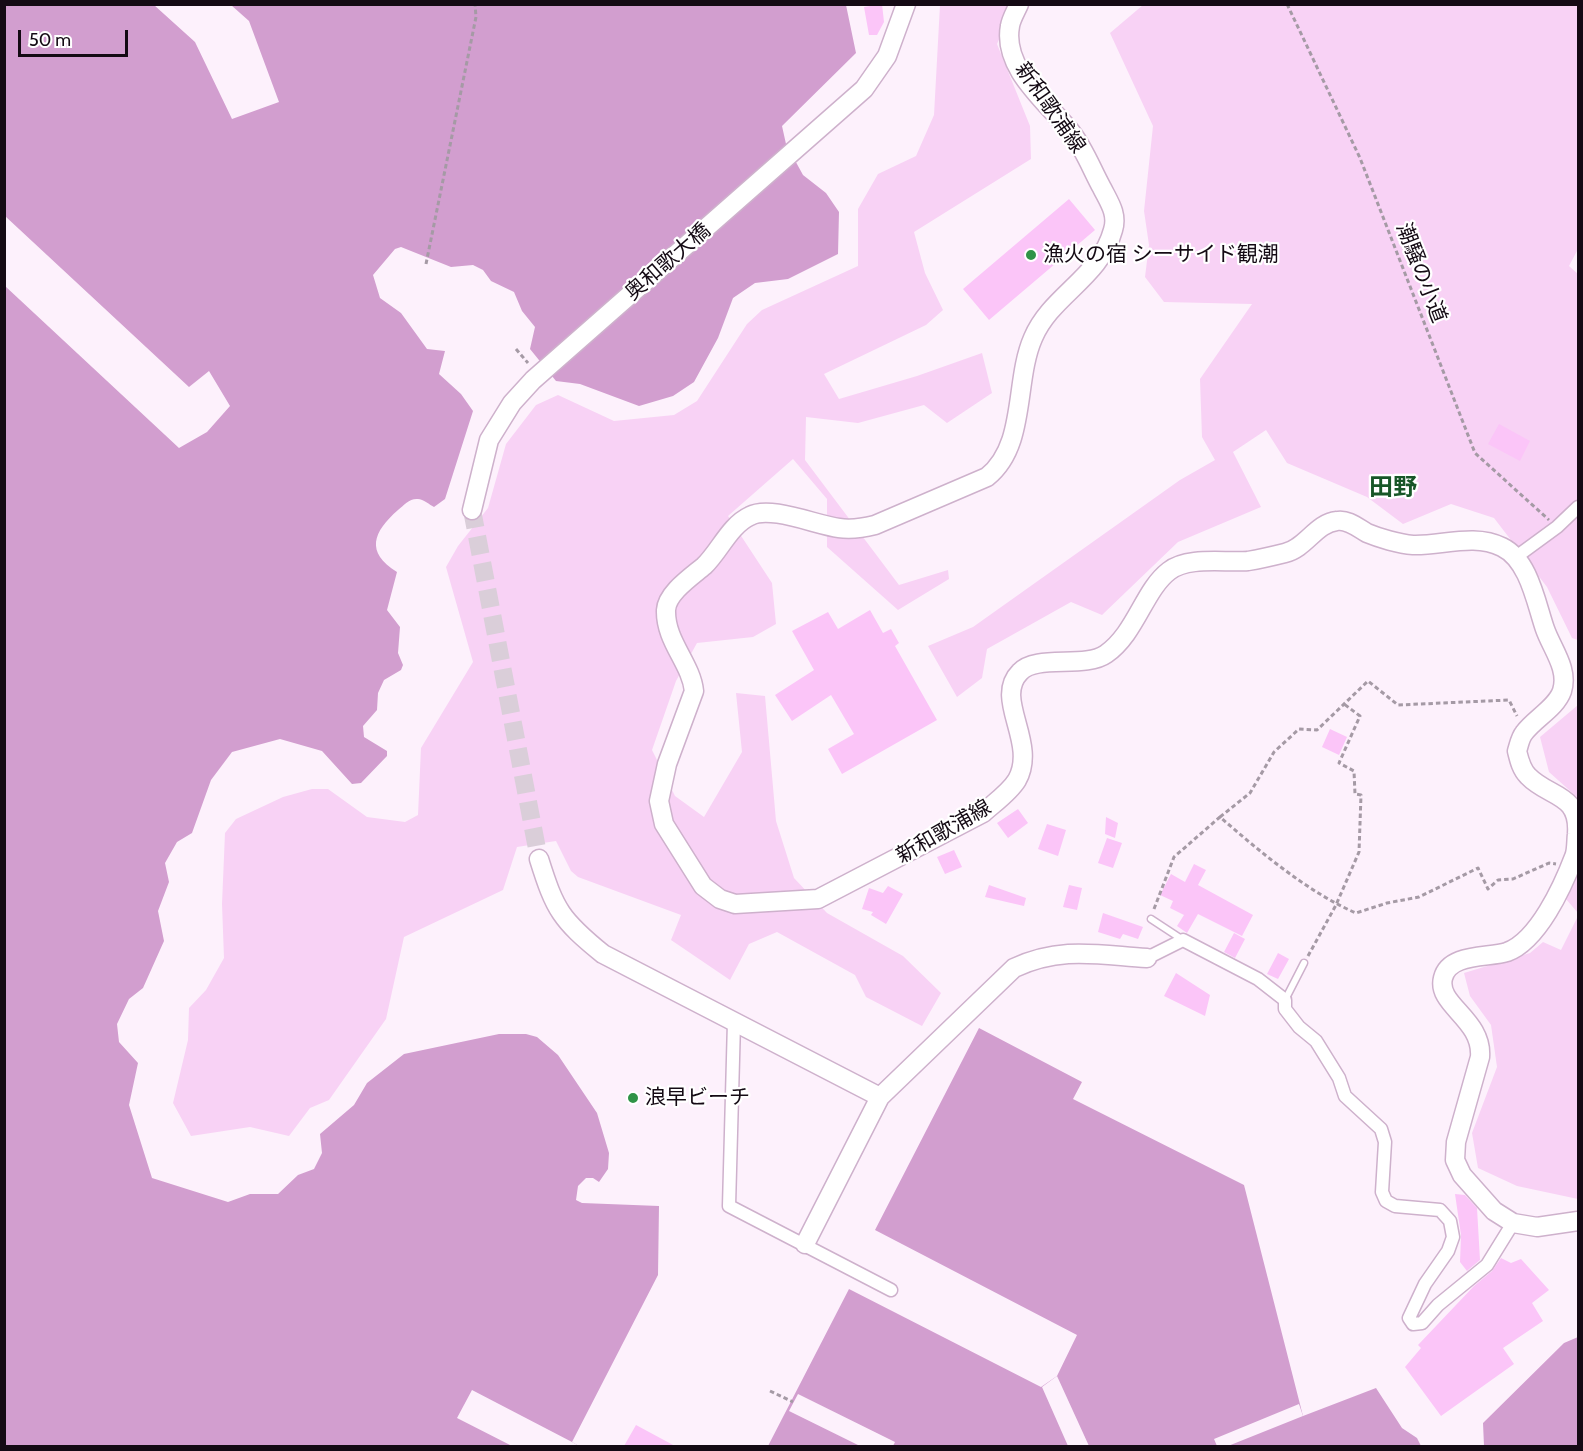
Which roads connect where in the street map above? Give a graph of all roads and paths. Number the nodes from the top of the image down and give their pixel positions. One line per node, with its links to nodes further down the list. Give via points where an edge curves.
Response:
1 (475, 4): 5 (path, via 476,17)
2 (906, 4): 7 (main road, 奥和歌大橋, via 887,56 864,89)
3 (1019, 4): 11 (main road, 新和歌浦線, via 1010,26 1013,55 1030,87 1073,134 1114,211 1114,229 1102,260 1053,308 1033,337 1009,444 1000,467 858,530 775,514 749,516 712,559 674,593 666,606 666,619 694,691 667,765 659,801 664,824 703,886 735,904 818,899 983,813 1016,782 1023,766 1025,755 1011,694 1021,670 1104,656 1122,642 1169,571 1186,564 1250,561 1289,552 1307,542 1324,525 1337,521 1412,545 1486,542 1503,547)
4 (1287, 4): 10 (path, 潮騒の小道, via 1360,158 1475,453)
5 (426, 264)
6 (516, 349): 7 (path)
7 (531, 371): 9 (main road, 奥和歌大橋, via 489,440)
8 (1578, 507): 10 (street)
9 (472, 510)
10 (1557, 527): 11 (street)
11 (1516, 557): 13 (main road, via 1563,667 1562,691)
12 (1344, 704): 13 (path, via 1368,681 1398,705 1509,700); 14 (path, via 1317,730 1299,729 1282,744 1250,793); 17 (path, via 1360,716 1339,763 1354,771 1355,794 1361,795 1359,852)
13 (1526, 732): 16 (main road, via 1517,751 1528,776 1563,798 1574,810 1575,855)
14 (1220, 817): 17 (path); 18 (path, via 1174,857)
15 (539, 859): 23 (main road, via 552,901 572,929 603,954)
16 (1569, 867): 17 (path, via 1549,863 1513,879 1498,880 1488,889 1479,868 1419,897 1356,913); 26 (main road, via 1543,920 1522,945 1464,960 1448,967 1443,978 1445,996 1474,1027 1481,1044 1455,1160 1462,1175 1494,1211)
17 (1336, 905): 21 (path)
18 (1150, 919): 19 (lane)
19 (1183, 940): 20 (street); 22 (street, via 1258,979)
20 (1147, 958): 24 (main road, via 1069,953 1039,956 1014,968)
21 (1304, 963): 22 (lane)
22 (1286, 1000): 26 (street, via 1286,1009 1316,1041 1340,1078 1346,1096 1381,1129 1385,1142 1382,1192 1386,1201 1395,1206 1440,1210 1450,1221 1453,1238 1413,1307 1409,1318 1413,1324 1422,1323 1487,1265)
23 (734, 1022): 24 (main road); 27 (street, via 729,1206)
24 (880, 1097): 27 (main road)
25 (1578, 1221): 26 (main road, via 1537,1227)
26 (1513, 1223)
27 (805, 1244): 28 (street)
28 (891, 1290)
29 (770, 1391): 30 (path)
30 (794, 1402)

